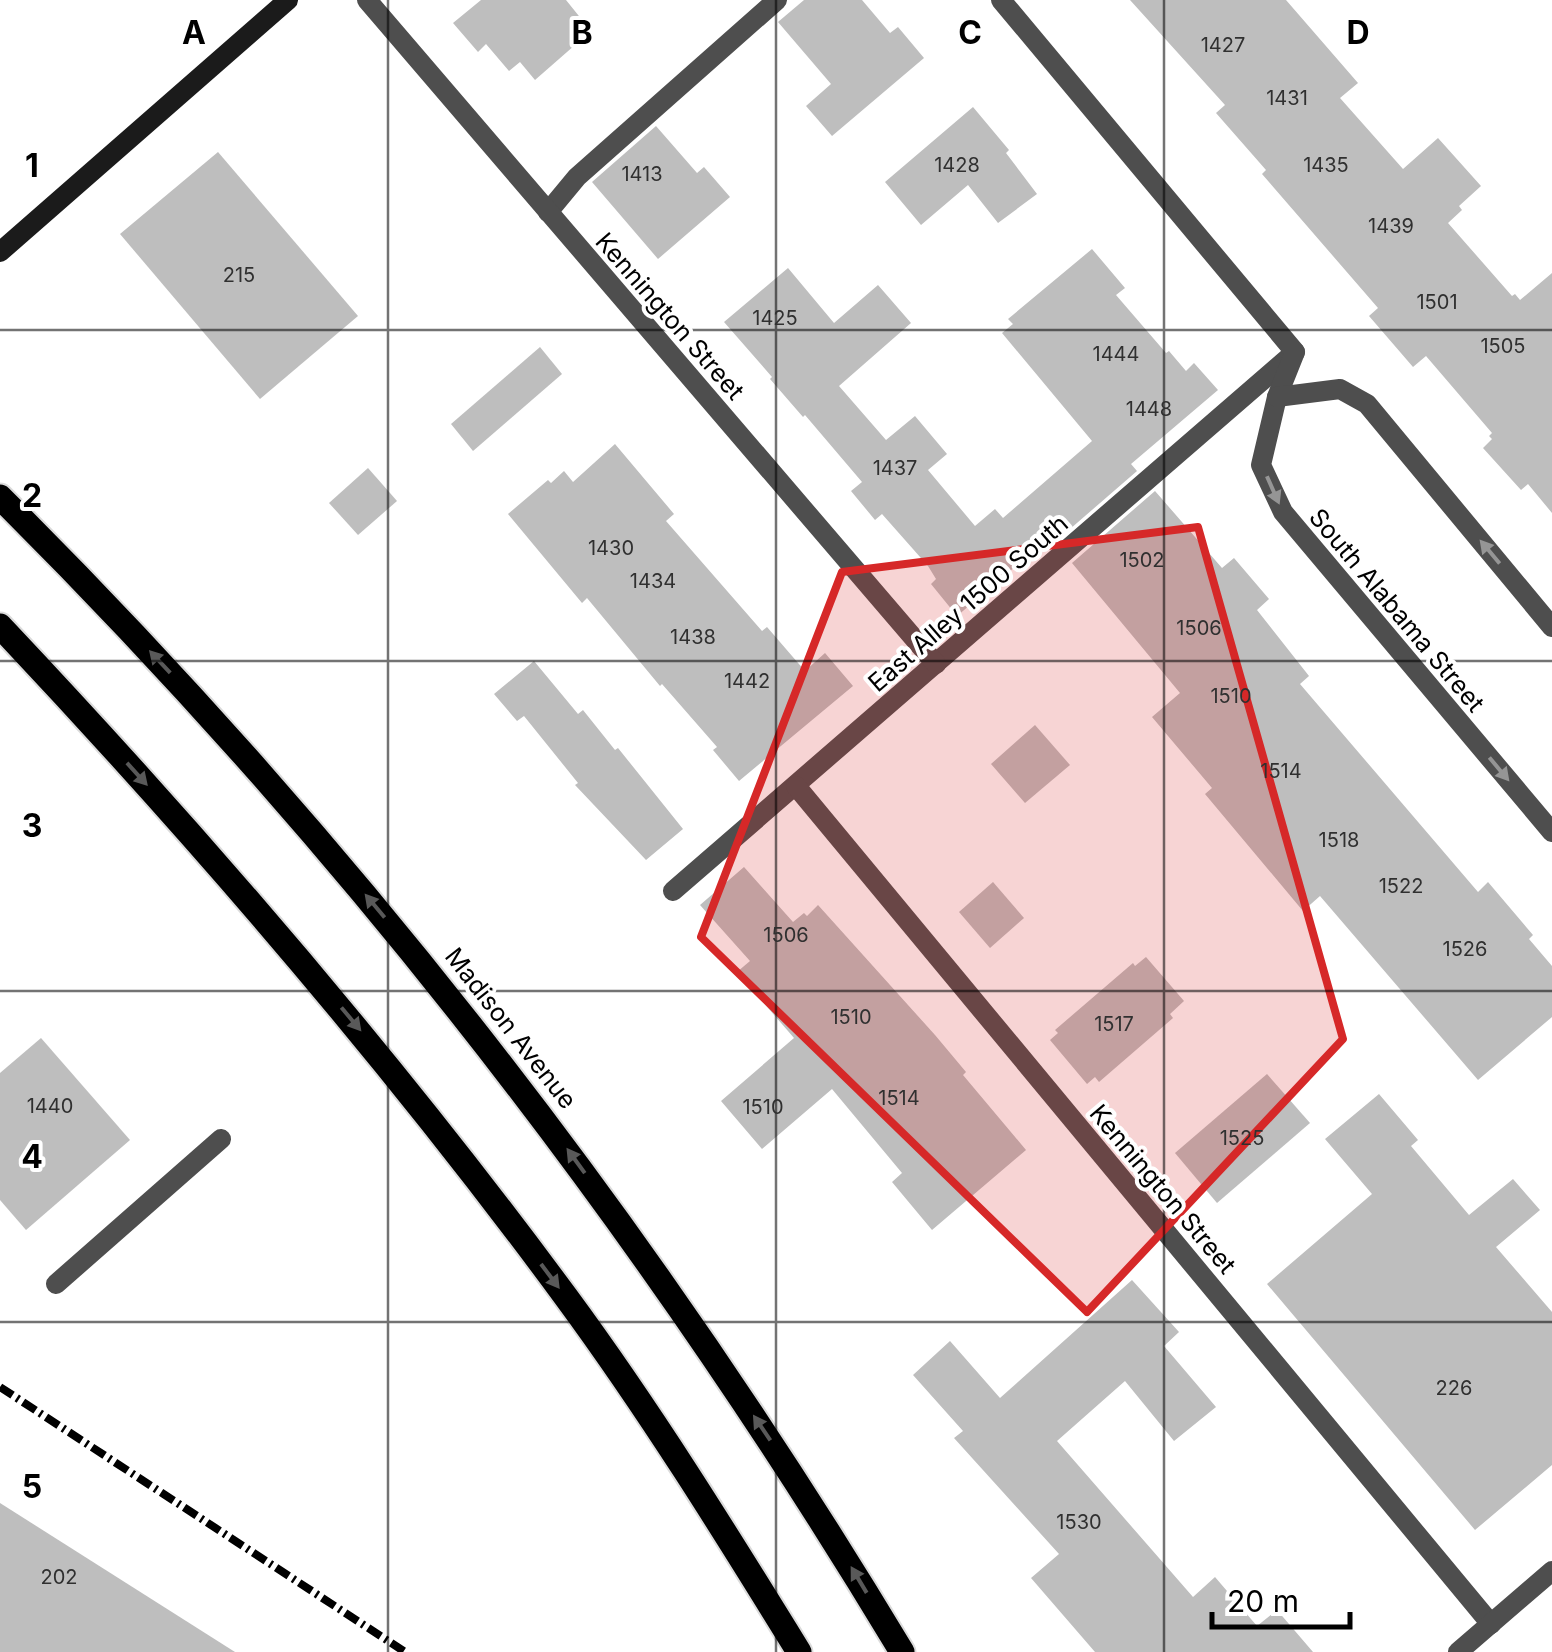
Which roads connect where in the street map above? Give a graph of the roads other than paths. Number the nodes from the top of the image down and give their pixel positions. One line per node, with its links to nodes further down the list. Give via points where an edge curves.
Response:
1 (288, 0): 6 (street)
2 (367, 0): 5 (street, Kennington Street)
3 (777, 0): 5 (street, via 577,176)
4 (1001, 0): 7 (street)
5 (548, 212): 12 (street, Kennington Street)
6 (0, 252)
7 (1295, 352): 8 (street, South Alabama Street); 12 (street, East Alley 1500 South)
8 (1278, 397): 11 (street, one-way to 8, via 1366,404 1340,389); 14 (street, South Alabama Street, one-way to 14, via 1262,466 1282,512)
9 (0, 497): 21 (main road, Madison Avenue, one-way to 9, via 816,1509 649,1260 487,1044 243,751)
10 (0, 626): 20 (main road, one-way to 20, via 372,1044 567,1298)
11 (1552, 626)
12 (936, 664): 13 (street, East Alley 1500 South)
13 (796, 786): 15 (street, East Alley 1500 South); 19 (street, Kennington Street)
14 (1552, 832)
15 (672, 892)
16 (221, 1139): 17 (street)
17 (56, 1284)
18 (1552, 1572): 19 (street)
19 (1491, 1624): 22 (street)
20 (798, 1652)
21 (902, 1652)
22 (1458, 1652)

